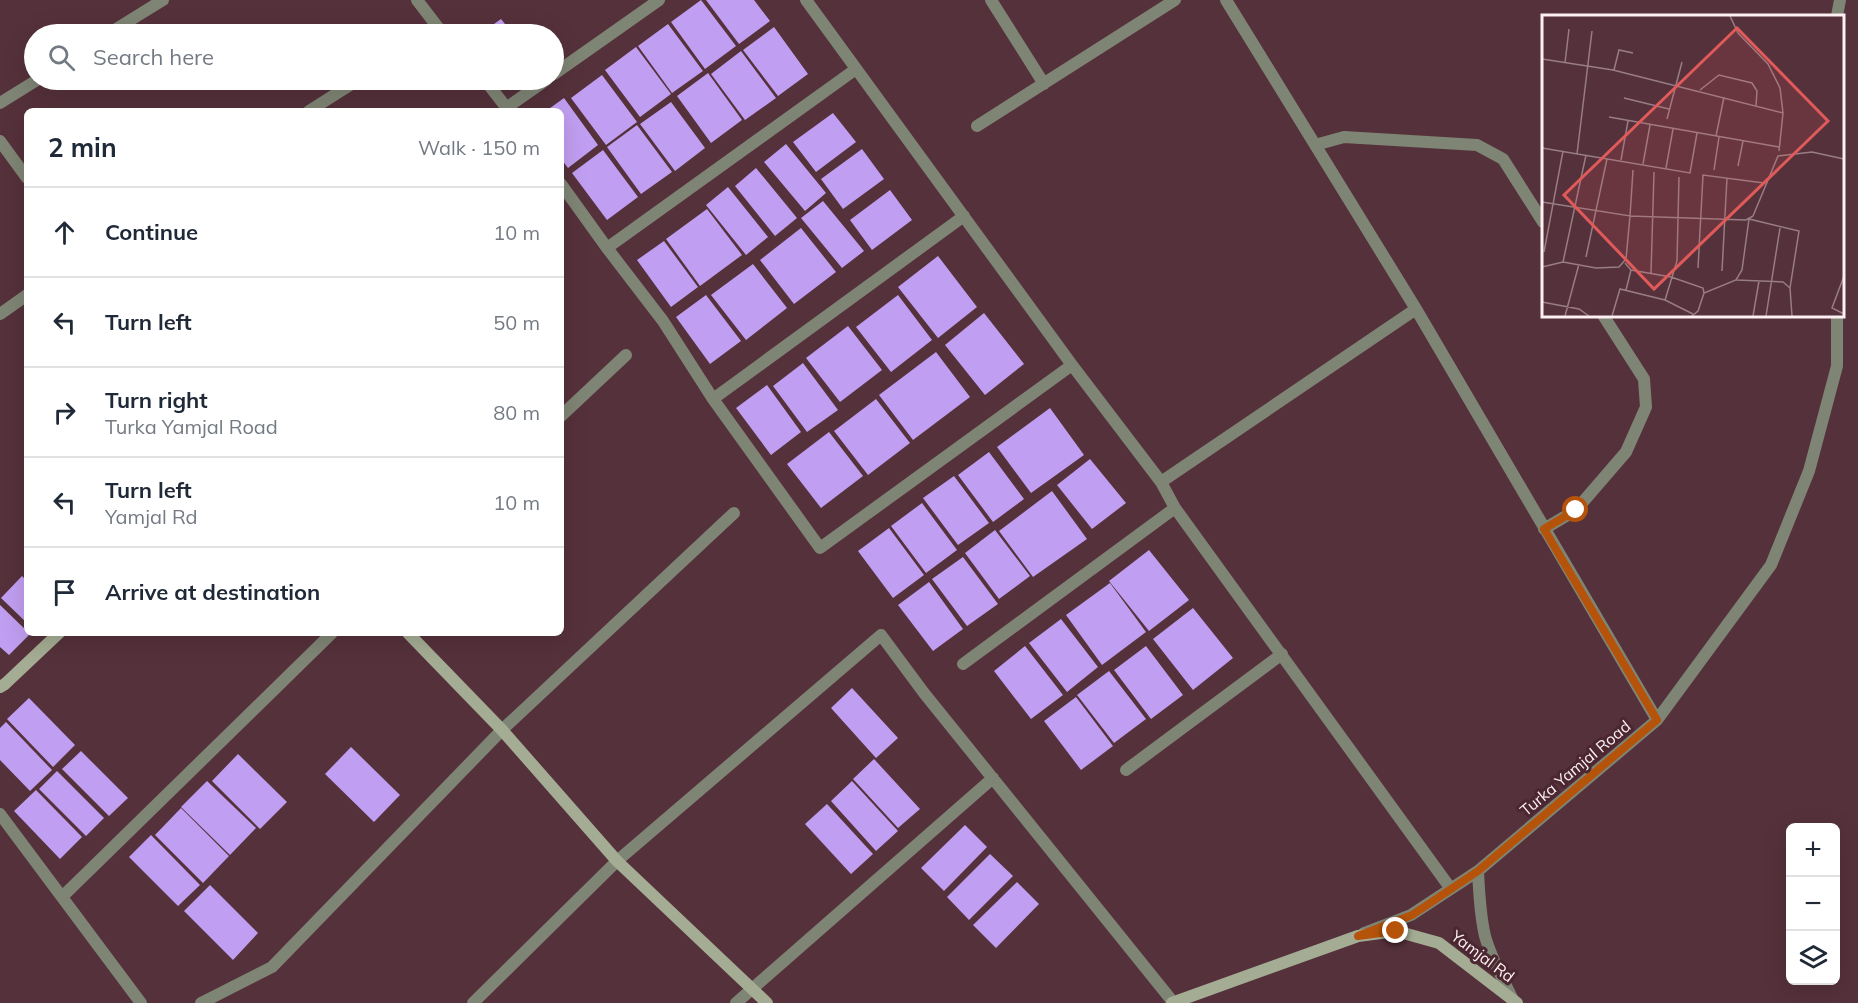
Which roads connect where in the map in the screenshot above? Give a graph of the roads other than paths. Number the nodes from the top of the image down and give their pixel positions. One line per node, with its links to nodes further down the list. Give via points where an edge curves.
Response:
1 (163, 0): 10 (street)
2 (417, 0): 11 (street)
3 (659, 0): 12 (street)
4 (806, 0): 13 (street)
5 (991, 0): 14 (street)
6 (1175, 0): 14 (street)
7 (1226, 0): 25 (street)
8 (1840, 0): 9 (street)
9 (1837, 15)
10 (124, 24)
11 (431, 24)
12 (564, 67)
13 (856, 69): 28 (street); 30 (street)
14 (1044, 84): 23 (street)
15 (24, 88): 19 (street)
16 (342, 90): 20 (street)
17 (493, 90): 21 (street)
18 (533, 90): 22 (street)
19 (0, 103)
20 (314, 108)
21 (506, 108)
22 (508, 108)
23 (977, 126)
24 (0, 141): 26 (street)
25 (1315, 145): 29 (street, via 1344,137 1477,145 1503,159); 32 (street)
26 (24, 174)
27 (564, 188): 30 (street)
28 (964, 216): 37 (street); 38 (street)
29 (1542, 220)
30 (608, 248): 38 (street, via 663,321)
31 (24, 297): 33 (street)
32 (1416, 309): 40 (street); 43 (street)
33 (0, 314)
34 (1604, 316): 43 (street, via 1644,379 1646,407 1626,452 1576,510)
35 (1837, 316): 50 (street, Turka Yamjal Road, via 1837,366 1809,471 1771,565)
36 (626, 356): 39 (street)
37 (1072, 365): 38 (street, via 819,548); 40 (street)
38 (713, 399)
39 (564, 413)
40 (1161, 482): 41 (street)
41 (1175, 508): 47 (street); 48 (street)
42 (734, 513): 51 (street)
43 (1544, 529): 50 (street)
44 (56, 636): 49 (main road)
45 (329, 636): 58 (street)
46 (411, 636): 51 (main road)
47 (1282, 654): 52 (street); 57 (street)
48 (963, 664)
49 (0, 687)
50 (1657, 720): 56 (street, Turka Yamjal Road)
51 (502, 730): 55 (main road); 63 (street, via 272,967)
52 (1126, 770)
53 (993, 778): 55 (street, via 881,635); 60 (street); 67 (street)
54 (0, 814): 58 (street)
55 (617, 861): 60 (main road); 64 (street)
56 (1478, 871): 57 (street, Turka Yamjal Road); 61 (street, via 1486,937)
57 (1451, 889): 59 (street, Turka Yamjal Road, via 1412,915)
58 (62, 897): 62 (street)
59 (1358, 936): 61 (main road, Yamjal Rd, via 1396,931 1439,943); 67 (main road, Turka Yamjal Road)
60 (752, 987): 65 (street); 66 (main road)
61 (1515, 1002)
62 (141, 1003)
63 (201, 1003)
64 (473, 1003)
65 (735, 1003)
66 (767, 1003)
67 (1173, 1003)

